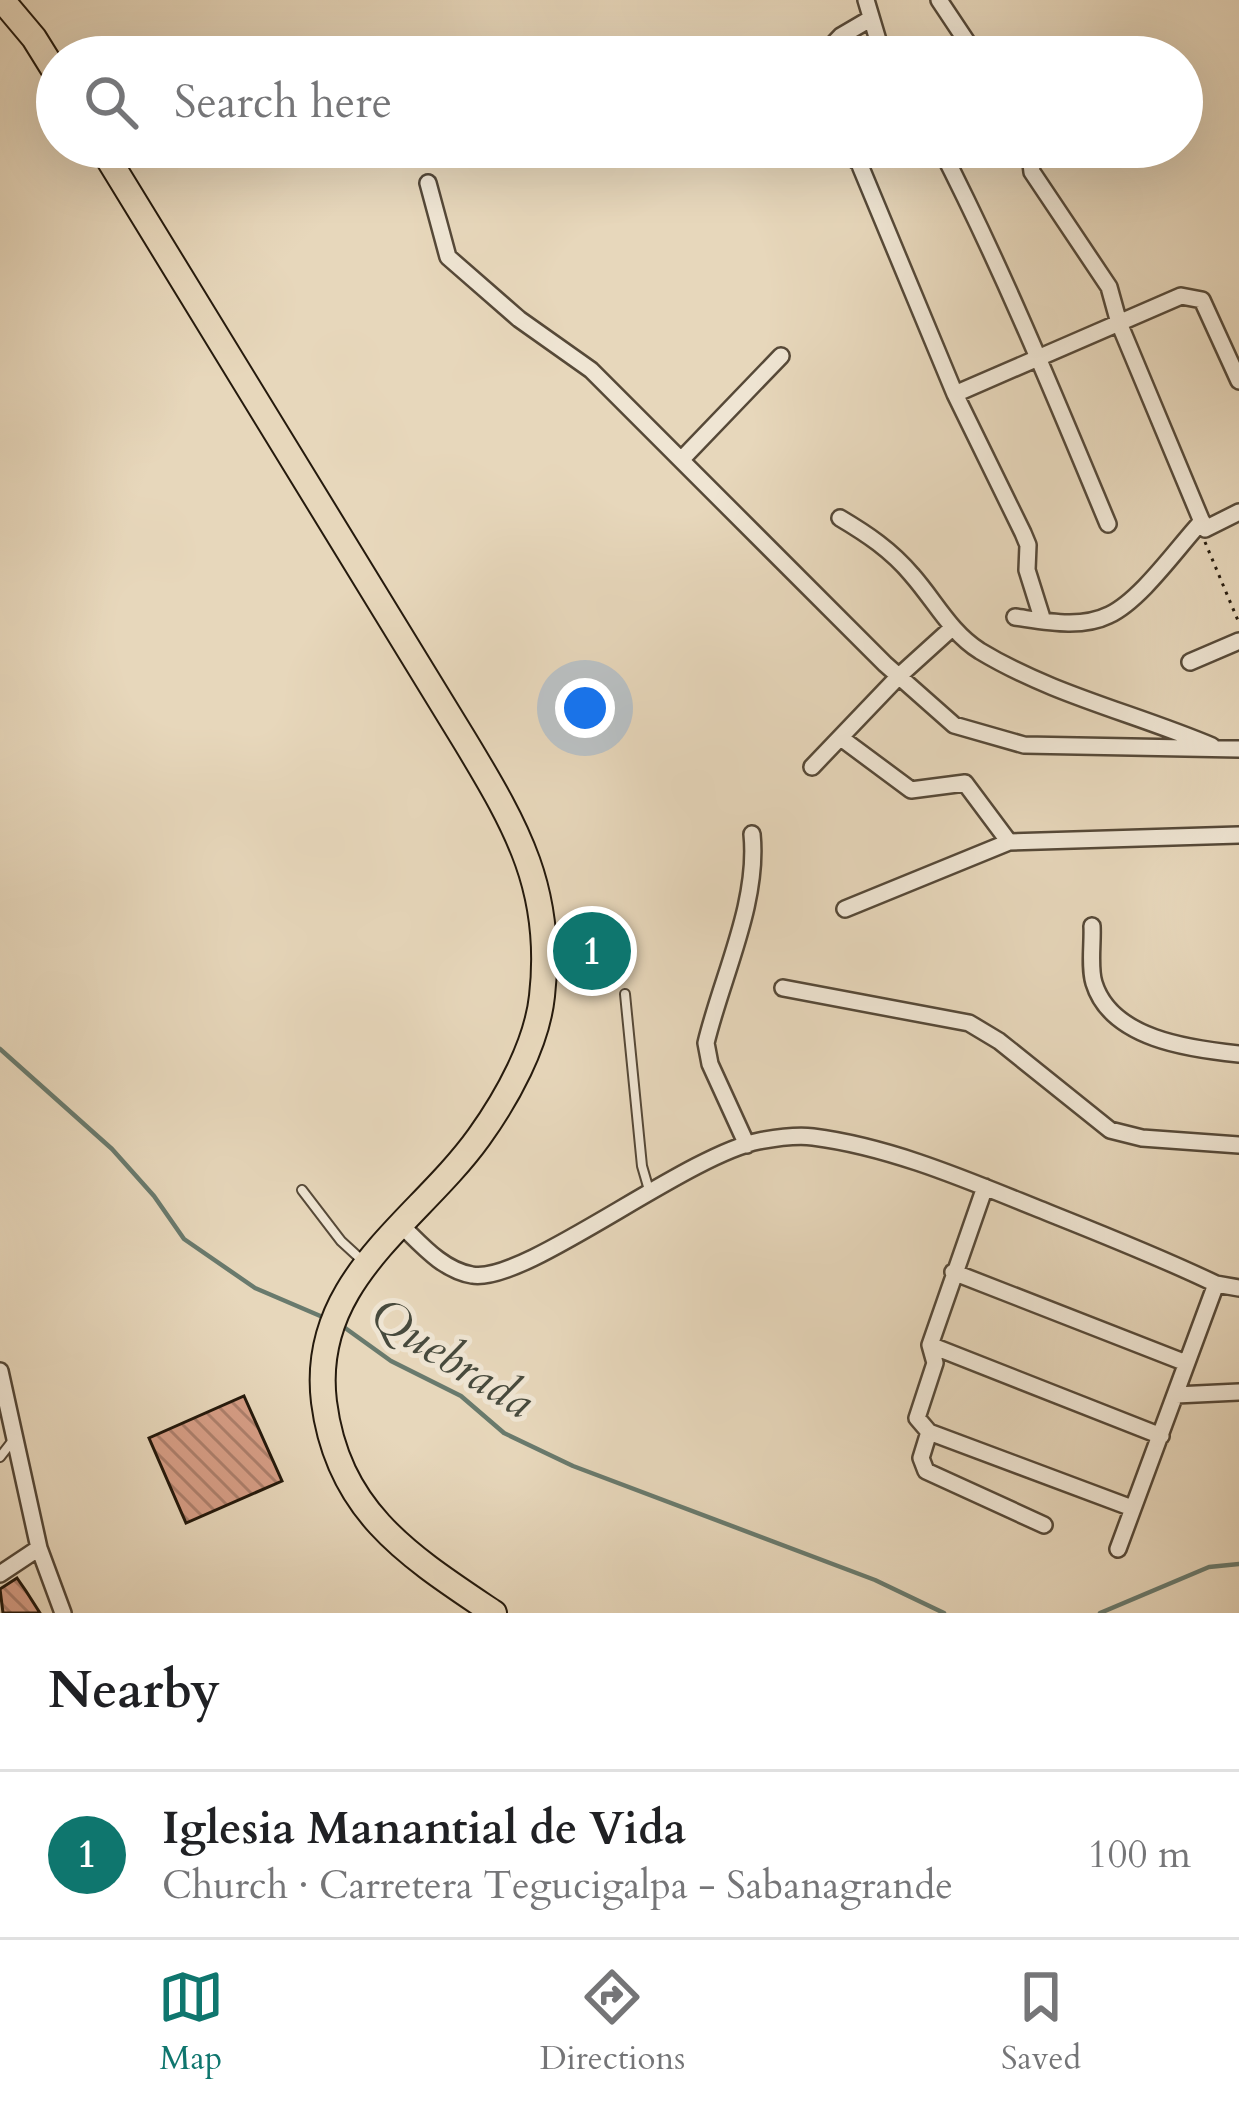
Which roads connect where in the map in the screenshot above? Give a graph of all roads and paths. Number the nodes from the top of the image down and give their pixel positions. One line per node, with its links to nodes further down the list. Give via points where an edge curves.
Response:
1 (2, 0): 8 (highway)
2 (866, 0): 4 (street)
3 (939, 0): 7 (street)
4 (870, 19): 5 (street); 6 (street)
5 (841, 36)
6 (876, 36)
7 (963, 36)
8 (36, 41)
9 (114, 168): 48 (highway, via 465,740 533,869 542,998 517,1072 478,1138)
10 (861, 168): 18 (street)
11 (952, 168): 16 (street)
12 (1032, 168): 14 (street, via 1109,286)
13 (428, 183): 19 (street, via 448,257 591,370)
14 (1120, 323): 16 (street); 17 (street, via 1181,296 1202,300); 23 (street)
15 (781, 356): 19 (street)
16 (1039, 357): 18 (street); 22 (street)
17 (1239, 381)
18 (955, 394): 25 (street, via 1028,545)
19 (682, 459): 30 (street)
20 (1239, 512): 23 (street)
21 (840, 518): 27 (street, via 881,543)
22 (1108, 524)
23 (1203, 525): 25 (street, via 1109,616); 26 (path, via 1205,548)
24 (1015, 617): 25 (street)
25 (1043, 621)
26 (1239, 623)
27 (952, 628): 30 (street); 32 (street, via 1060,692)
28 (1239, 641): 29 (street)
29 (1190, 662)
30 (898, 676): 31 (street); 32 (street, via 954,725 1024,745)
31 (841, 737): 34 (street); 37 (street, via 911,790 964,783)
32 (1220, 749): 33 (street)
33 (1239, 749)
34 (812, 767)
35 (752, 834): 43 (street, via 747,893 706,1043)
36 (1239, 835): 37 (street)
37 (1009, 842): 38 (street)
38 (844, 909)
39 (1092, 926): 42 (street, via 1094,982 1112,1013 1192,1050)
40 (783, 988): 44 (street, via 969,1023 1110,1130)
41 (625, 994): 47 (lane)
42 (1239, 1054)
43 (747, 1145): 45 (street, via 809,1136); 47 (street)
44 (1239, 1145)
45 (985, 1187): 50 (street); 51 (street)
46 (302, 1190): 49 (lane)
47 (649, 1190): 48 (street, via 528,1262 479,1277 456,1271)
48 (398, 1223): 49 (highway)
49 (366, 1264): 68 (highway, via 339,1304 322,1383 344,1477 393,1541)
50 (953, 1272): 53 (street); 54 (street)
51 (1216, 1284): 52 (street); 54 (street)
52 (1239, 1288)
53 (931, 1345): 58 (street, via 935,1364 917,1418); 59 (street)
54 (1186, 1363): 57 (street)
55 (0, 1371): 60 (street)
56 (1239, 1392): 57 (street)
57 (1177, 1395): 59 (street)
58 (928, 1432): 62 (street); 63 (street, via 926,1471)
59 (1161, 1436): 62 (street)
60 (15, 1438): 61 (lane); 64 (street)
61 (0, 1457)
62 (1132, 1508): 65 (street)
63 (1044, 1525)
64 (39, 1548): 66 (street); 67 (street)
65 (1118, 1549)
66 (0, 1574)
67 (63, 1613)
68 (494, 1613)

